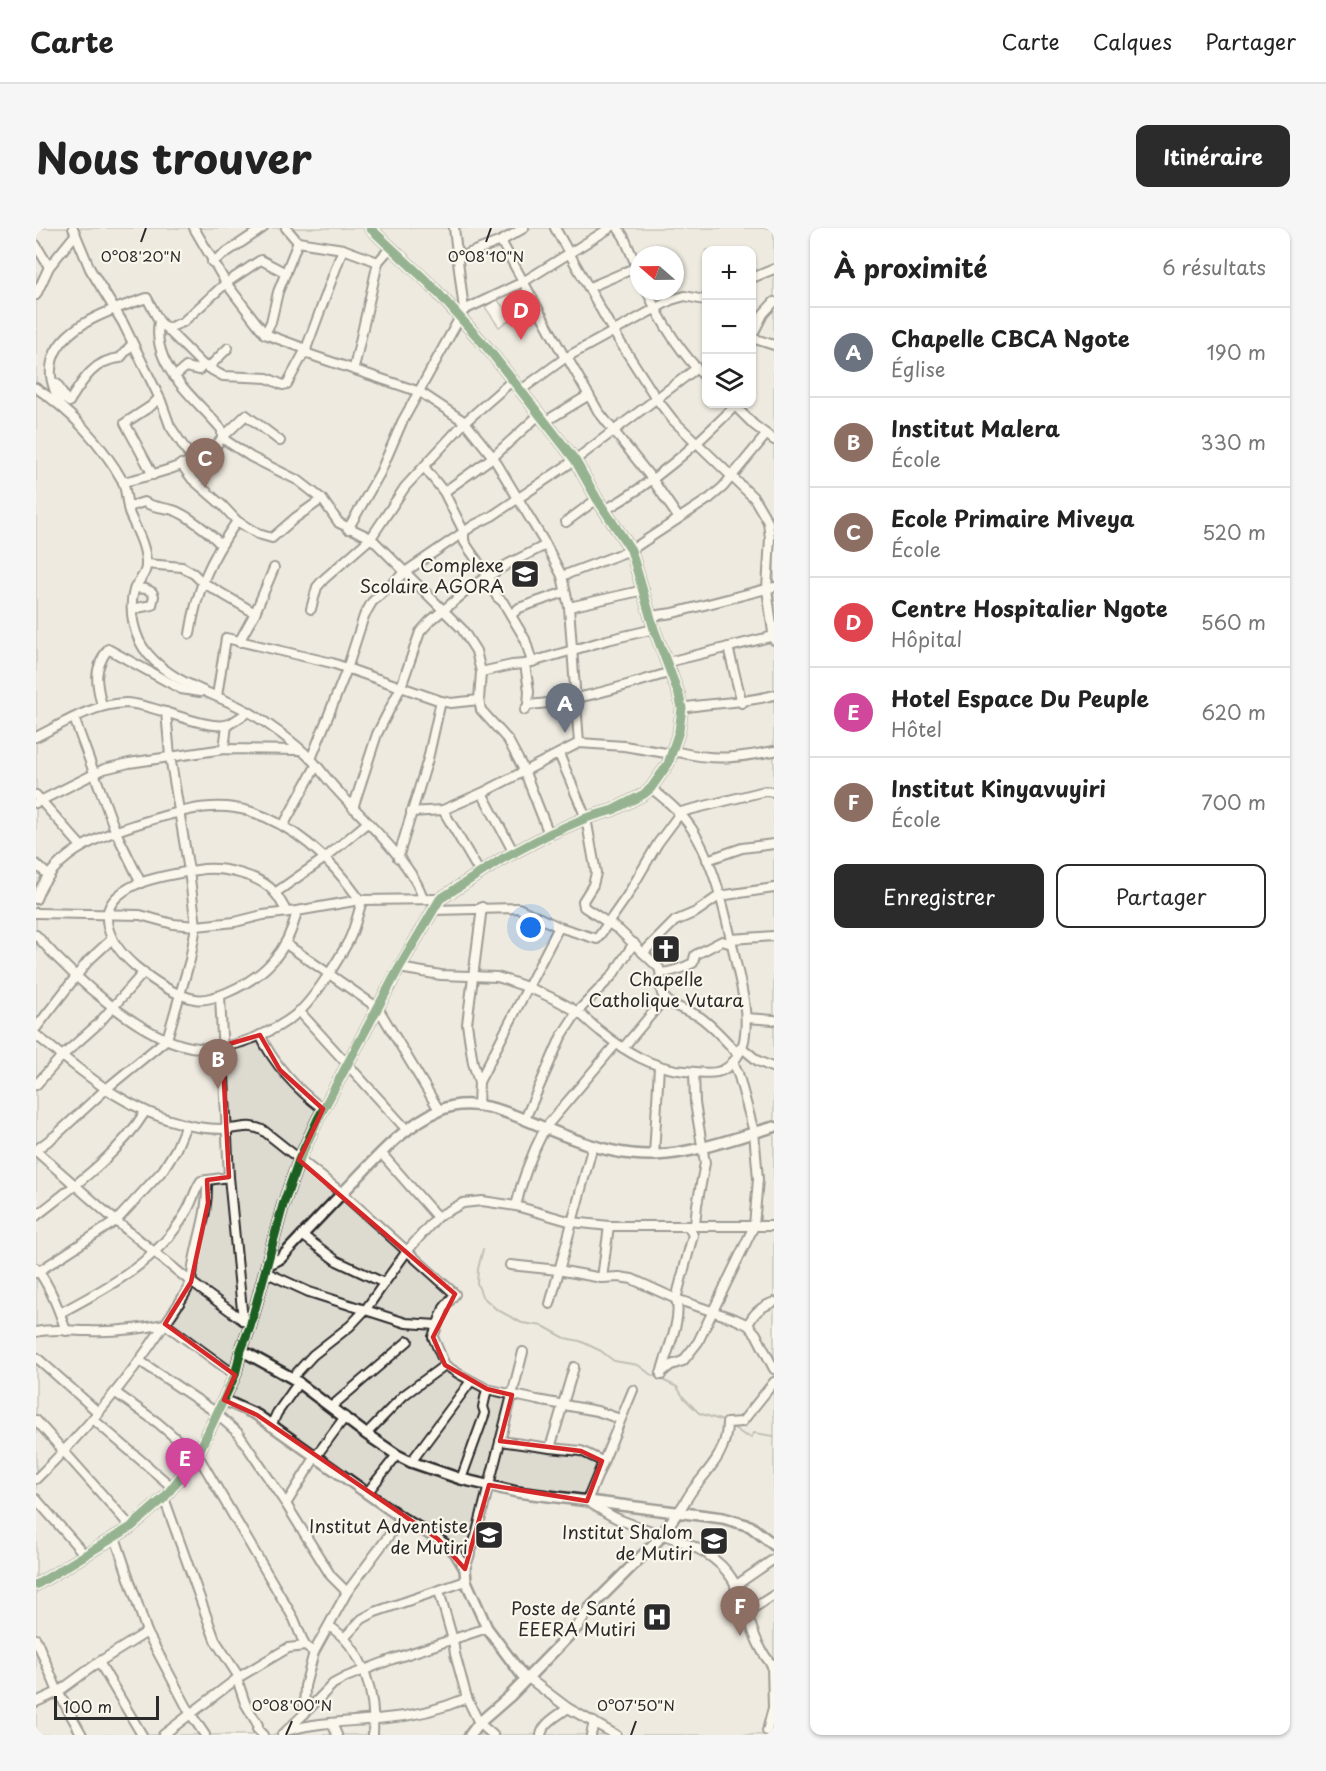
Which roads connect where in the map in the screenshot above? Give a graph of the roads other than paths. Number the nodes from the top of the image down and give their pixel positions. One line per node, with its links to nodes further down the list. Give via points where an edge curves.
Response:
1 (194, 228): 19 (street)
2 (263, 228): 19 (street)
3 (286, 228): 12 (street)
4 (370, 228): 14 (street)
5 (454, 228): 18 (street)
6 (524, 228): 11 (street)
7 (555, 228): 17 (street)
8 (610, 228): 17 (street)
9 (618, 228): 16 (street)
10 (74, 232): 21 (street); 33 (street, via 90,269)
11 (501, 241): 18 (street); 26 (street)
12 (298, 242): 15 (street); 24 (street)
13 (36, 245): 21 (street)
14 (390, 247): 20 (street); 35 (street)
15 (343, 249): 20 (street); 45 (street)
16 (630, 251)
17 (570, 253): 26 (street); 28 (street)
18 (459, 257): 35 (street)
19 (212, 262): 27 (street)
20 (378, 262): 48 (street)
21 (49, 267): 29 (street)
22 (774, 269): 25 (street)
23 (630, 272): 28 (street)
24 (286, 273): 27 (street, via 261,260); 40 (street)
25 (756, 276)
26 (523, 282): 35 (street); 46 (street)
27 (226, 283): 37 (street, via 183,322); 40 (street)
28 (590, 287): 39 (street)
29 (36, 295)
30 (702, 298): 34 (street, via 685,296)
31 (652, 300): 34 (street)
32 (774, 302): 38 (street)
33 (114, 308): 36 (street, via 147,298); 42 (street); 53 (street, via 79,326 61,345 52,367)
34 (655, 308): 39 (street); 49 (street)
35 (462, 314): 52 (street); 56 (street)
36 (159, 321): 37 (street); 51 (street, via 157,333)
37 (168, 328): 47 (street)
38 (756, 329)
39 (613, 330): 46 (street); 59 (street)
40 (265, 334): 45 (street)
41 (756, 338): 43 (street)
42 (132, 344): 53 (street, via 120,358 99,363 69,402); 58 (street)
43 (774, 345)
44 (228, 348): 47 (street)
45 (306, 349): 47 (street, via 283,385 267,378 223,376); 48 (street, via 308,354)
46 (565, 358): 55 (street); 57 (street)
47 (205, 366): 51 (street, via 199,370 186,368)
48 (354, 368): 56 (street)
49 (697, 368): 50 (street); 59 (street)
50 (702, 374)
51 (174, 377): 67 (street, via 222,430)
52 (513, 380): 55 (street); 64 (street)
53 (53, 384): 60 (street)
54 (36, 388): 60 (street)
55 (521, 390): 63 (street)
56 (420, 392): 64 (street); 89 (street)
57 (589, 395): 63 (street); 65 (street)
58 (159, 398): 71 (street, via 170,426); 75 (street, via 125,423)
59 (656, 398): 65 (street); 69 (street)
60 (59, 403): 78 (street, via 88,434)
61 (731, 408): 69 (street)
62 (737, 408): 66 (street)
63 (543, 418): 70 (street); 72 (street)
64 (465, 422): 70 (street); 74 (street)
65 (614, 432): 72 (street); 77 (street)
66 (770, 437): 76 (street)
67 (222, 438): 68 (street, via 246,415); 71 (street, via 213,449); 81 (street, via 299,481)
68 (280, 441)
69 (699, 443): 76 (street); 77 (street)
70 (494, 457): 79 (street); 80 (street)
71 (192, 459): 73 (street)
72 (574, 460): 80 (street); 82 (street)
73 (181, 464): 75 (street); 86 (street)
74 (424, 468): 79 (street); 91 (street, via 405,487)
75 (153, 476): 78 (street)
76 (733, 476): 85 (street, via 710,498); 87 (street)
77 (652, 478): 84 (street); 85 (street)
78 (123, 482): 83 (street)
79 (444, 492): 90 (street)
80 (519, 498): 90 (street); 93 (street)
81 (322, 499): 86 (street, via 272,538); 89 (street)
82 (597, 499): 84 (street); 88 (street)
83 (128, 507): 92 (street, via 144,502 174,510 210,532); 95 (street)
84 (605, 510): 94 (street)
85 (678, 517): 94 (street)
86 (237, 521): 92 (street)
87 (771, 521): 102 (street)
88 (566, 522)
89 (348, 529): 91 (street)
90 (464, 532): 97 (street); 98 (street, via 464,541)
91 (371, 538): 97 (street); 107 (street, via 317,587)
92 (221, 545): 100 (street)
93 (546, 545): 98 (street); 99 (street)
94 (631, 550): 99 (street); 103 (street)
95 (147, 564): 100 (street, via 182,567); 101 (street, via 146,573)
96 (274, 568): 109 (street)
97 (405, 572): 108 (street); 120 (street, via 367,608)
98 (488, 576): 108 (street); 110 (street)
99 (562, 576): 104 (street)
100 (202, 582): 109 (street); 113 (street)
101 (135, 588): 106 (street); 106 (street, via 152,592 153,601 152,605)
102 (770, 588): 111 (street); 114 (street)
103 (644, 590): 105 (street); 111 (street)
104 (565, 592): 105 (street); 110 (street, via 519,608)
105 (569, 607): 117 (street)
106 (132, 609): 124 (street, via 136,631 147,653 166,671)
107 (311, 609)
108 (444, 610): 121 (street, via 476,651); 123 (street, via 416,639)
109 (255, 613): 115 (street)
110 (511, 615): 119 (street, via 525,639)
111 (651, 616): 112 (street)
112 (654, 629): 117 (street); 118 (street)
113 (190, 634)
114 (774, 637): 116 (street)
115 (239, 642): 120 (street); 126 (street, via 226,638)
116 (728, 647): 118 (street); 130 (street)
117 (572, 651): 119 (street); 127 (street)
118 (668, 662): 122 (street)
119 (528, 663): 121 (street); 127 (street, via 526,708)
120 (347, 669): 123 (street); 145 (street)
121 (481, 672): 128 (street)
122 (672, 672): 127 (street, via 630,686); 132 (street)
123 (401, 687): 129 (street); 152 (street, via 377,734)
124 (205, 693): 126 (street); 131 (street, via 181,689 108,649 97,667)
125 (774, 695): 130 (street)
126 (216, 696): 134 (street)
127 (575, 697): 138 (street)
128 (479, 700): 129 (street); 146 (street, via 481,710 508,740)
129 (441, 701): 155 (street)
130 (742, 703): 132 (street)
131 (102, 706): 133 (street, via 126,703); 135 (street)
132 (682, 708): 143 (street)
133 (165, 712): 136 (street); 144 (street)
134 (248, 712): 136 (street); 140 (street)
135 (74, 718): 137 (street); 147 (street)
136 (227, 725): 139 (street)
137 (36, 738)
138 (579, 743): 142 (street); 143 (street)
139 (224, 749): 140 (street); 144 (street)
140 (299, 750): 145 (street)
141 (774, 751): 143 (street, via 728,759)
142 (559, 754): 146 (street); 157 (street)
143 (672, 754): 148 (street)
144 (170, 756): 147 (street, via 104,769); 154 (street)
145 (314, 763): 152 (street); 159 (street)
146 (524, 770): 150 (street); 161 (street)
147 (94, 775): 151 (street); 160 (street)
148 (651, 788): 156 (street); 157 (street, via 613,810)
149 (774, 792): 156 (street)
150 (482, 793): 153 (street); 164 (street)
151 (37, 800): 163 (street)
152 (353, 807): 158 (street)
153 (443, 810): 155 (street); 170 (street)
154 (178, 812): 159 (street, via 225,806 250,811); 160 (street); 169 (street)
155 (411, 812): 166 (street)
156 (681, 812): 167 (street); 186 (street)
157 (586, 818): 161 (street); 186 (street, via 596,876 582,904)
158 (367, 823): 165 (street); 166 (street)
159 (283, 826): 165 (street)
160 (115, 830): 163 (street); 172 (street)
161 (549, 834): 164 (street)
162 (774, 844): 167 (street, via 742,848)
163 (81, 846): 171 (street)
164 (514, 853): 170 (street)
165 (325, 858): 174 (street); 179 (street)
166 (398, 858): 177 (street, via 414,878)
167 (708, 860): 175 (street)
168 (36, 864): 171 (street)
169 (189, 871): 172 (street); 174 (street, via 233,871 255,879); 187 (street)
170 (480, 873): 178 (street)
171 (48, 876): 176 (street)
172 (141, 883): 185 (street, via 120,894)
173 (774, 888): 175 (street)
174 (275, 893): 183 (street)
175 (719, 896): 192 (street); 195 (street, via 675,921)
176 (36, 899)
177 (423, 899): 178 (street); 179 (street)
178 (440, 899): 181 (street)
179 (361, 900): 182 (street); 199 (street, via 350,938)
180 (482, 907): 181 (street); 188 (street, via 518,908); 201 (street)
181 (432, 910): 196 (street)
182 (297, 911): 183 (street); 194 (street)
183 (287, 912): 187 (street)
184 (36, 913): 185 (street)
185 (108, 913): 187 (street); 191 (street, via 106,924)
186 (609, 922): 188 (street, via 597,939); 193 (street)
187 (196, 926): 203 (street)
188 (559, 927): 202 (street)
189 (36, 935): 200 (street)
190 (774, 936): 192 (street)
191 (112, 939): 197 (street); 200 (street)
192 (732, 941): 198 (street, via 722,941 695,955 689,965); 210 (street)
193 (634, 943): 195 (street); 209 (street, via 612,976)
194 (286, 944): 199 (street); 204 (street, via 259,975)
195 (643, 953): 198 (street)
196 (399, 968): 201 (street); 207 (street)
197 (144, 972): 203 (street); 206 (street)
198 (661, 973): 205 (street)
199 (327, 974): 207 (street); 208 (street)
200 (76, 976): 206 (street); 212 (street)
201 (472, 976): 202 (street, via 497,977); 225 (street, via 467,1024)
202 (530, 987): 209 (street); 225 (street)
203 (179, 994): 204 (street, via 195,999); 215 (street)
204 (220, 996): 216 (street)
205 (665, 998): 217 (street); 218 (street, via 699,1017)
206 (113, 1006): 215 (street); 219 (street)
207 (378, 1008): 221 (street); 230 (street)
208 (299, 1011): 214 (street); 221 (street)
209 (577, 1012): 217 (street); 232 (street, via 561,1037)
210 (746, 1018): 211 (street); 218 (street, via 745,1041)
211 (774, 1020)
212 (36, 1028)
213 (36, 1035): 219 (street)
214 (260, 1035): 216 (street); 229 (street, via 280,1070)
215 (167, 1039): 216 (street, via 199,1048); 227 (street)
216 (222, 1046): 236 (street)
217 (619, 1046): 222 (street); 235 (street)
218 (740, 1051): 220 (street); 223 (street)
219 (62, 1056): 226 (street); 227 (street)
220 (733, 1062): 224 (street, via 716,1072); 238 (street)
221 (347, 1065): 229 (street); 237 (street)
222 (659, 1066): 224 (street); 243 (street)
223 (774, 1068)
224 (694, 1072): 240 (street, via 694,1103)
225 (478, 1083): 228 (street)
226 (36, 1085)
227 (106, 1089): 231 (street); 241 (street)
228 (478, 1105): 230 (street); 232 (street)
229 (323, 1109): 244 (street)
230 (440, 1110): 237 (street)
231 (145, 1112): 233 (street); 247 (street, via 123,1141)
232 (525, 1119): 235 (street)
233 (186, 1125): 236 (street); 252 (street, via 163,1170)
234 (774, 1126): 238 (street)
235 (545, 1128): 239 (street); 249 (street)
236 (226, 1129): 244 (street, via 258,1127); 245 (street)
237 (406, 1130): 242 (street)
238 (754, 1132): 240 (street); 256 (street, via 758,1179)
239 (593, 1145): 243 (street); 253 (street)
240 (703, 1147): 243 (street); 254 (street, via 705,1163)
241 (36, 1150): 247 (street)
242 (381, 1153): 248 (street); 251 (street)
243 (654, 1156)
244 (299, 1160): 248 (street); 262 (street)
245 (229, 1177): 246 (street); 274 (street)
246 (207, 1180): 260 (street, via 201,1181 186,1214); 266 (street, via 205,1220)
247 (75, 1185): 250 (street); 252 (street)
248 (342, 1193): 258 (street); 259 (street)
249 (516, 1206): 251 (street, via 471,1201); 253 (street)
250 (36, 1216)
251 (437, 1217): 259 (street)
252 (116, 1221): 260 (street); 264 (street)
253 (572, 1222): 255 (street); 263 (street)
254 (692, 1225): 255 (street); 256 (street); 268 (street, via 693,1235)
255 (609, 1226): 265 (street)
256 (754, 1226): 257 (street); 272 (street)
257 (774, 1226)
258 (302, 1235): 262 (street); 267 (street, via 337,1261)
259 (408, 1251): 267 (street); 276 (street, via 455,1294)
260 (155, 1252): 266 (street); 273 (street, via 119,1281)
261 (510, 1265): 263 (street)
262 (266, 1268): 271 (street, via 309,1292); 278 (street)
263 (558, 1270): 265 (street); 270 (street)
264 (37, 1271): 273 (street)
265 (602, 1278): 268 (street, via 632,1280)
266 (191, 1282): 274 (street); 275 (street)
267 (384, 1282): 271 (street)
268 (676, 1299): 272 (street); 272 (street, via 676,1320 661,1375 691,1352)
269 (774, 1302): 277 (street, via 762,1307)
270 (550, 1304)
271 (366, 1309): 276 (street, via 406,1323); 290 (street, via 313,1356)
272 (713, 1311): 277 (street)
273 (60, 1313): 279 (street)
274 (243, 1320): 278 (street)
275 (165, 1324): 279 (street); 285 (street); 289 (street)
276 (437, 1325): 286 (street, via 433,1337)
277 (748, 1325): 288 (street)
278 (250, 1328): 282 (street)
279 (66, 1331): 280 (street)
280 (36, 1332)
281 (408, 1341): 299 (street)
282 (242, 1350): 289 (street); 290 (street)
283 (523, 1352): 296 (street)
284 (36, 1357): 301 (street)
285 (140, 1361): 295 (street); 300 (street)
286 (445, 1365): 291 (street); 306 (street, via 404,1395)
287 (574, 1367): 298 (street)
288 (774, 1369)
289 (235, 1375): 297 (street)
290 (295, 1380): 299 (street); 305 (street)
291 (471, 1381): 293 (street); 314 (street)
292 (774, 1382): 324 (street, via 742,1422 727,1423 721,1454)
293 (487, 1389): 296 (street); 316 (street, via 485,1413)
294 (633, 1390): 303 (street)
295 (116, 1393): 301 (street); 311 (street)
296 (512, 1395): 298 (street); 307 (street)
297 (224, 1400): 300 (street); 305 (street)
298 (561, 1405): 303 (street); 308 (street)
299 (332, 1406): 302 (street)
300 (218, 1414): 311 (street); 323 (street, via 238,1432)
301 (96, 1417): 309 (street); 318 (street)
302 (345, 1417): 306 (street); 312 (street)
303 (620, 1419): 313 (street)
304 (36, 1420): 309 (street)
305 (271, 1426): 312 (street)
306 (366, 1434): 310 (street)
307 (500, 1441): 308 (street); 317 (street)
308 (550, 1448): 313 (street, via 581,1450)
309 (64, 1452): 315 (street); 326 (street)
310 (397, 1455): 314 (street); 319 (street)
311 (197, 1456): 318 (street); 346 (street, via 294,1619)
312 (316, 1456): 319 (street); 323 (street)
313 (602, 1461): 322 (street)
314 (411, 1462): 316 (street)
315 (36, 1479)
316 (461, 1479): 317 (street)
317 (489, 1485): 322 (street); 332 (street)
318 (172, 1487): 321 (street)
319 (367, 1493): 325 (street)
320 (36, 1498): 330 (street)
321 (164, 1498): 326 (street); 351 (street, via 214,1640)
322 (587, 1501): 324 (street); 327 (street, via 618,1519)
323 (286, 1504): 337 (street, via 331,1576)
324 (678, 1512): 327 (street); 329 (street, via 738,1522 757,1530)
325 (402, 1518): 332 (street, via 455,1552); 337 (street)
326 (131, 1527): 328 (street)
327 (662, 1534): 335 (street, via 707,1555); 352 (street)
328 (115, 1537): 330 (street); 342 (street)
329 (774, 1545)
330 (85, 1555): 334 (street)
331 (774, 1559): 335 (street)
332 (465, 1569): 333 (street)
333 (466, 1581): 336 (street); 341 (street)
334 (38, 1582)
335 (735, 1586): 339 (street)
336 (439, 1591): 343 (street, via 368,1615); 345 (street)
337 (347, 1592): 340 (street)
338 (774, 1595): 339 (street)
339 (746, 1613): 349 (street, via 758,1646)
340 (328, 1626): 343 (street); 347 (street)
341 (487, 1628): 345 (street); 352 (street)
342 (147, 1632): 348 (street); 357 (street)
343 (345, 1637): 350 (street)
344 (36, 1639): 353 (street)
345 (453, 1640): 350 (street); 354 (street)
346 (305, 1646): 347 (street); 351 (street, via 288,1648)
347 (314, 1652): 358 (street, via 305,1686)
348 (99, 1662): 353 (street); 366 (street)
349 (773, 1666): 363 (street, via 773,1708)
350 (364, 1670): 358 (street, via 333,1684); 359 (street)
351 (238, 1678): 357 (street); 369 (street, via 245,1703)
352 (526, 1678): 356 (street); 362 (street)
353 (58, 1692): 355 (street); 365 (street)
354 (467, 1698): 359 (street, via 438,1710); 362 (street)
355 (36, 1702)
356 (568, 1708): 360 (street); 374 (street, via 548,1723)
357 (190, 1713): 367 (street); 368 (street)
358 (304, 1714): 364 (street)
359 (374, 1719): 361 (street); 371 (street)
360 (594, 1722): 375 (street); 376 (street)
361 (332, 1723): 364 (street, via 311,1724); 370 (street)
362 (478, 1723): 372 (street); 373 (street)
363 (768, 1732)
364 (284, 1733)
365 (82, 1735)
366 (142, 1735)
367 (162, 1735)
368 (205, 1735)
369 (263, 1735)
370 (338, 1735)
371 (373, 1735)
372 (470, 1735)
373 (493, 1735)
374 (541, 1735)
375 (591, 1735)
376 (616, 1735)

